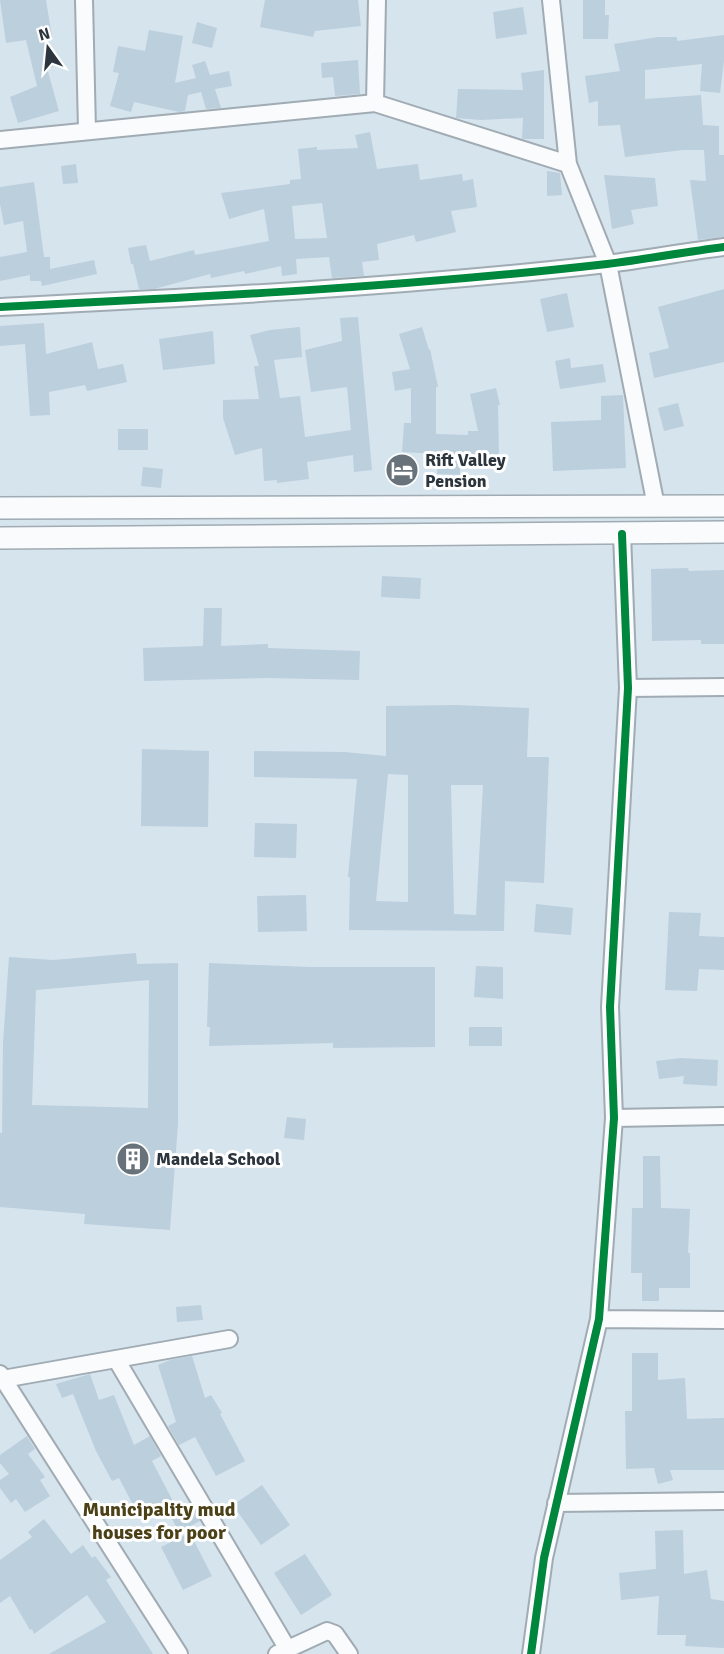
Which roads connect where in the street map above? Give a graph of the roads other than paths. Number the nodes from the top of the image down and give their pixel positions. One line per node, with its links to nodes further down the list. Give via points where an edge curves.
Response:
1 (84, 0): 5 (street)
2 (377, 0): 4 (street)
3 (550, 0): 7 (street)
4 (375, 103): 5 (street); 7 (street)
5 (87, 130): 6 (street)
6 (0, 140)
7 (568, 164): 9 (street)
8 (724, 247): 9 (street)
9 (608, 264): 10 (street, via 257,294); 11 (street)
10 (0, 307)
11 (656, 506): 12 (street); 13 (street)
12 (724, 506)
13 (0, 508)
14 (724, 532): 15 (street)
15 (622, 534): 16 (street); 18 (street)
16 (0, 537)
17 (724, 687): 18 (street)
18 (628, 688): 20 (street, via 610,1007)
19 (724, 1116): 20 (street)
20 (614, 1118): 21 (street)
21 (599, 1319): 22 (street); 27 (street)
22 (724, 1320)
23 (229, 1339): 24 (street)
24 (116, 1359): 25 (street); 28 (street)
25 (2, 1376): 29 (street)
26 (724, 1501): 27 (street)
27 (556, 1503): 31 (street)
28 (282, 1651): 30 (street, via 327,1631 335,1634)
29 (179, 1654)
30 (349, 1654)
31 (531, 1654)

